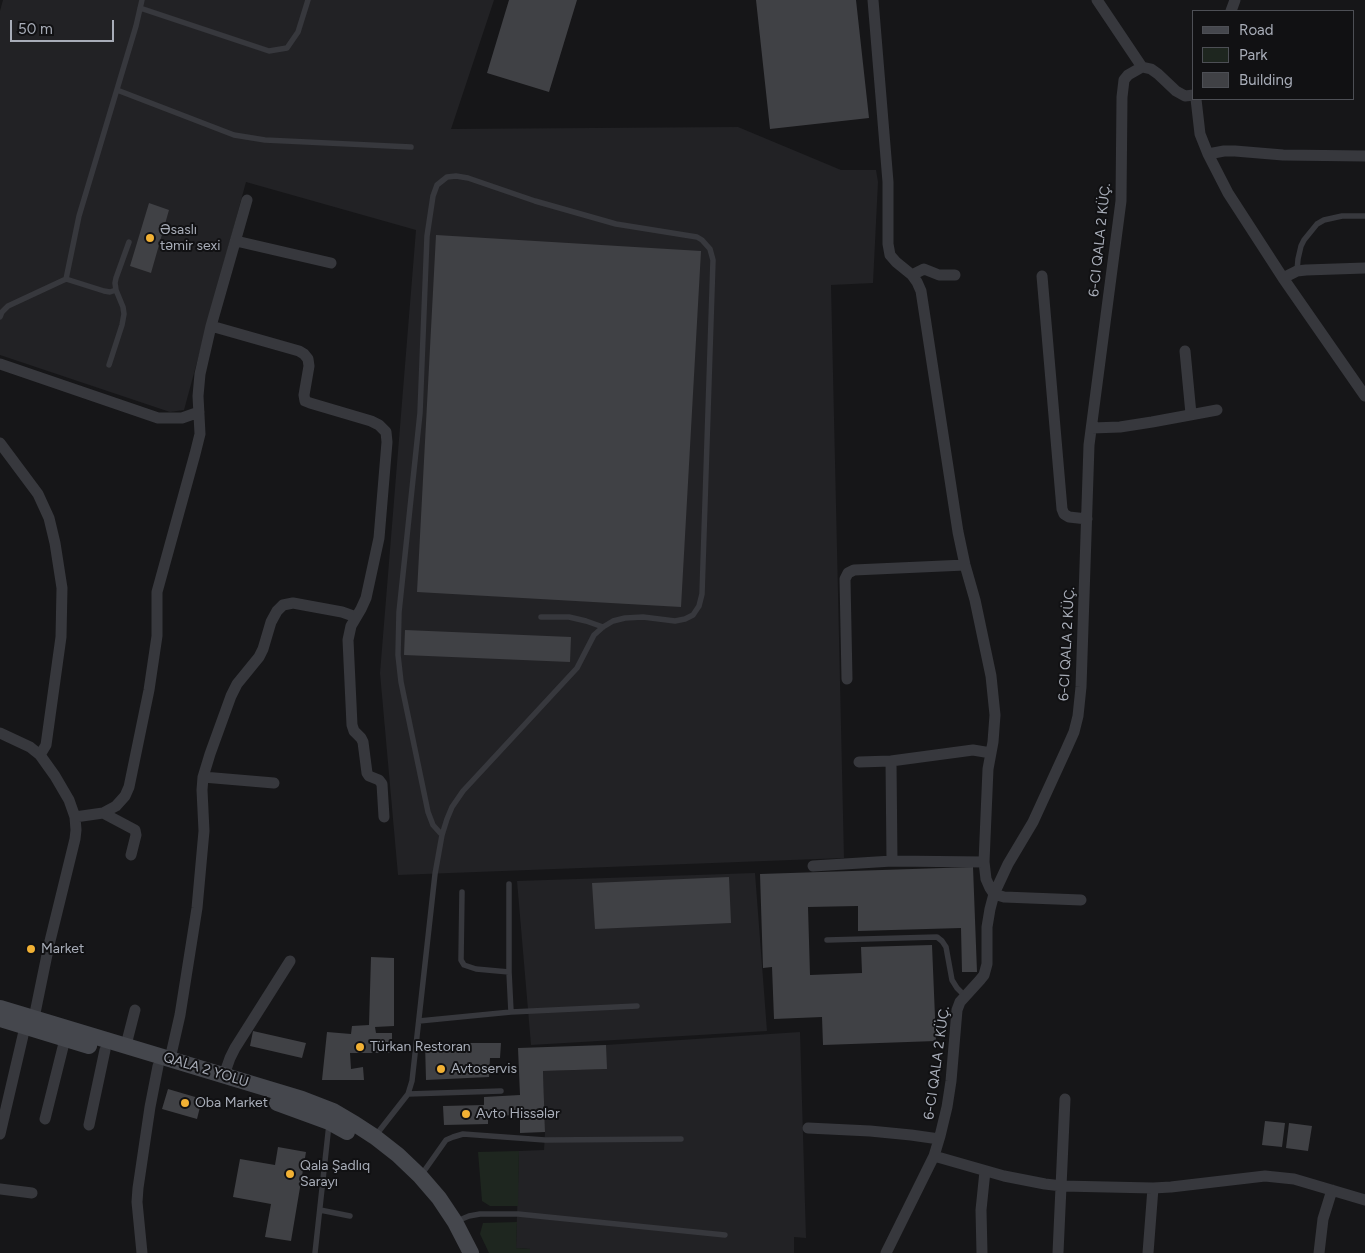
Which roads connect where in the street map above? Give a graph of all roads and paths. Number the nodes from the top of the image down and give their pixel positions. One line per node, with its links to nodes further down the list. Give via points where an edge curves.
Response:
1 (142, 0): 5 (lane)
2 (308, 0): 5 (lane, via 298,32 287,48 268,51)
3 (873, 0): 20 (street, via 888,182 888,244 890,255)
4 (1102, 3): 6 (street)
5 (140, 8): 7 (lane)
6 (1142, 67): 8 (street, via 1151,69 1176,91 1185,96); 35 (street, via 1128,75 1123,86 1121,202)
7 (117, 90): 10 (lane, via 234,135 265,140); 24 (lane, via 79,216)
8 (1192, 95)
9 (1196, 100): 11 (street, via 1200,134)
10 (411, 147)
11 (1208, 154): 12 (street, via 1235,151); 23 (street, via 1228,193)
12 (1365, 156)
13 (246, 200): 15 (street)
14 (1365, 216): 19 (lane, via 1342,216 1317,224 1301,246)
15 (236, 241): 17 (street); 27 (street)
16 (129, 242): 25 (lane, via 116,278)
17 (331, 262)
18 (1365, 268): 19 (street)
19 (1297, 271): 23 (street)
20 (912, 275): 21 (street, via 924,269 939,275); 38 (street, via 921,291)
21 (954, 275)
22 (1042, 276): 37 (street, via 1062,509 1069,517)
23 (1284, 278): 31 (street)
24 (66, 279): 25 (lane, via 104,291); 26 (lane, via 8,306)
25 (116, 290): 30 (lane, via 124,314)
26 (0, 317)
27 (211, 326): 33 (street, via 200,374); 39 (street, via 304,354 309,366 305,400 371,421 386,432 379,538 366,598)
28 (1185, 351): 34 (street)
29 (0, 364): 33 (street, via 158,418 182,418)
30 (109, 365)
31 (1365, 396)
32 (1217, 410): 34 (street)
33 (199, 412): 50 (street, via 200,434 158,592 157,636 149,690 129,787 116,806)
34 (1191, 414): 35 (street, via 1120,427)
35 (1092, 428): 37 (street)
36 (0, 443): 45 (street, via 38,494 49,518 62,588 61,637 46,745)
37 (1087, 519): 60 (street, via 1078,716 1033,822)
38 (965, 565): 42 (street, via 854,570 848,573 844,579); 44 (street, via 991,676 995,715)
39 (356, 617): 48 (street, via 293,603 278,611 259,657 237,684); 52 (street, via 350,626 348,640 352,725 363,742 367,773 382,784)
40 (541, 617): 41 (lane, via 569,618)
41 (603, 627): 53 (lane, via 594,635 577,668 463,791 452,807); 53 (lane, via 625,618 685,619 693,615 699,606 714,260 710,249 697,236 616,224 468,178 447,177 435,190 427,236 420,413 399,612 398,655 428,812)
42 (848, 679)
43 (0, 733): 45 (street)
44 (991, 753): 46 (street, via 973,750); 56 (street)
45 (40, 755): 51 (street, via 64,792)
46 (891, 761): 47 (street); 55 (street)
47 (859, 762)
48 (203, 777): 49 (street); 76 (street, via 204,831 197,908 180,1015)
49 (274, 783)
50 (103, 813): 51 (street); 54 (street, via 135,830)
51 (75, 817): 72 (street, via 76,830)
52 (384, 817)
53 (442, 835): 71 (lane)
54 (131, 855)
55 (892, 861): 56 (street); 57 (street)
56 (984, 862): 60 (street, via 986,879)
57 (813, 866)
58 (509, 884): 64 (lane)
59 (462, 892): 64 (lane, via 461,960 464,965 476,969)
60 (994, 894): 61 (street, via 1012,898); 65 (street, via 984,975)
61 (1081, 900)
62 (827, 940): 65 (lane, via 937,937 946,948 952,980)
63 (290, 961): 77 (street, via 235,1048)
64 (510, 972): 69 (lane)
65 (965, 996): 88 (street, via 956,1010 951,1081)
66 (637, 1006): 69 (lane)
67 (0, 1008): 72 (main road, QALA 2 YOLU)
68 (135, 1010): 74 (street)
69 (511, 1012): 71 (lane)
70 (0, 1019): 72 (main road, QALA 2 YOLU)
71 (419, 1021): 79 (lane)
72 (30, 1022): 73 (main road, QALA 2 YOLU); 74 (main road, QALA 2 YOLU); 85 (street)
73 (65, 1039): 75 (main road, QALA 2 YOLU); 81 (street)
74 (126, 1045): 76 (main road, QALA 2 YOLU)
75 (105, 1050): 76 (main road, QALA 2 YOLU); 83 (street)
76 (164, 1062): 77 (main road, QALA 2 YOLU); 82 (main road, QALA 2 YOLU); 102 (street, via 150,1107 138,1188)
77 (224, 1075): 86 (main road, QALA 2 YOLU, via 332,1111)
78 (501, 1091): 79 (lane)
79 (408, 1094): 86 (lane)
80 (1065, 1099): 92 (street)
81 (45, 1119)
82 (329, 1122): 98 (lane); 104 (main road, QALA 2 YOLU, via 370,1147 413,1184 436,1212)
83 (89, 1125)
84 (808, 1128): 88 (street)
85 (0, 1134)
86 (375, 1137): 91 (main road, QALA 2 YOLU)
87 (681, 1139): 91 (lane, via 545,1140 463,1134 446,1140)
88 (939, 1139): 89 (street)
89 (934, 1156): 90 (street); 106 (street)
90 (984, 1171): 92 (street); 107 (street)
91 (420, 1176): 100 (main road, QALA 2 YOLU)
92 (1062, 1186): 93 (street); 108 (street)
93 (1153, 1188): 95 (street, via 1265,1176 1294,1179); 109 (street)
94 (0, 1189): 96 (street)
95 (1332, 1190): 97 (street); 110 (street, via 1323,1219)
96 (32, 1193)
97 (1365, 1200)
98 (320, 1210): 99 (lane); 103 (lane)
99 (350, 1216)
100 (455, 1222): 101 (lane, via 480,1214 518,1214); 105 (main road, QALA 2 YOLU)
101 (725, 1235)
102 (142, 1253)
103 (315, 1253)
104 (459, 1253)
105 (471, 1253)
106 (886, 1253)
107 (982, 1253)
108 (1058, 1253)
109 (1148, 1253)
110 (1319, 1253)

